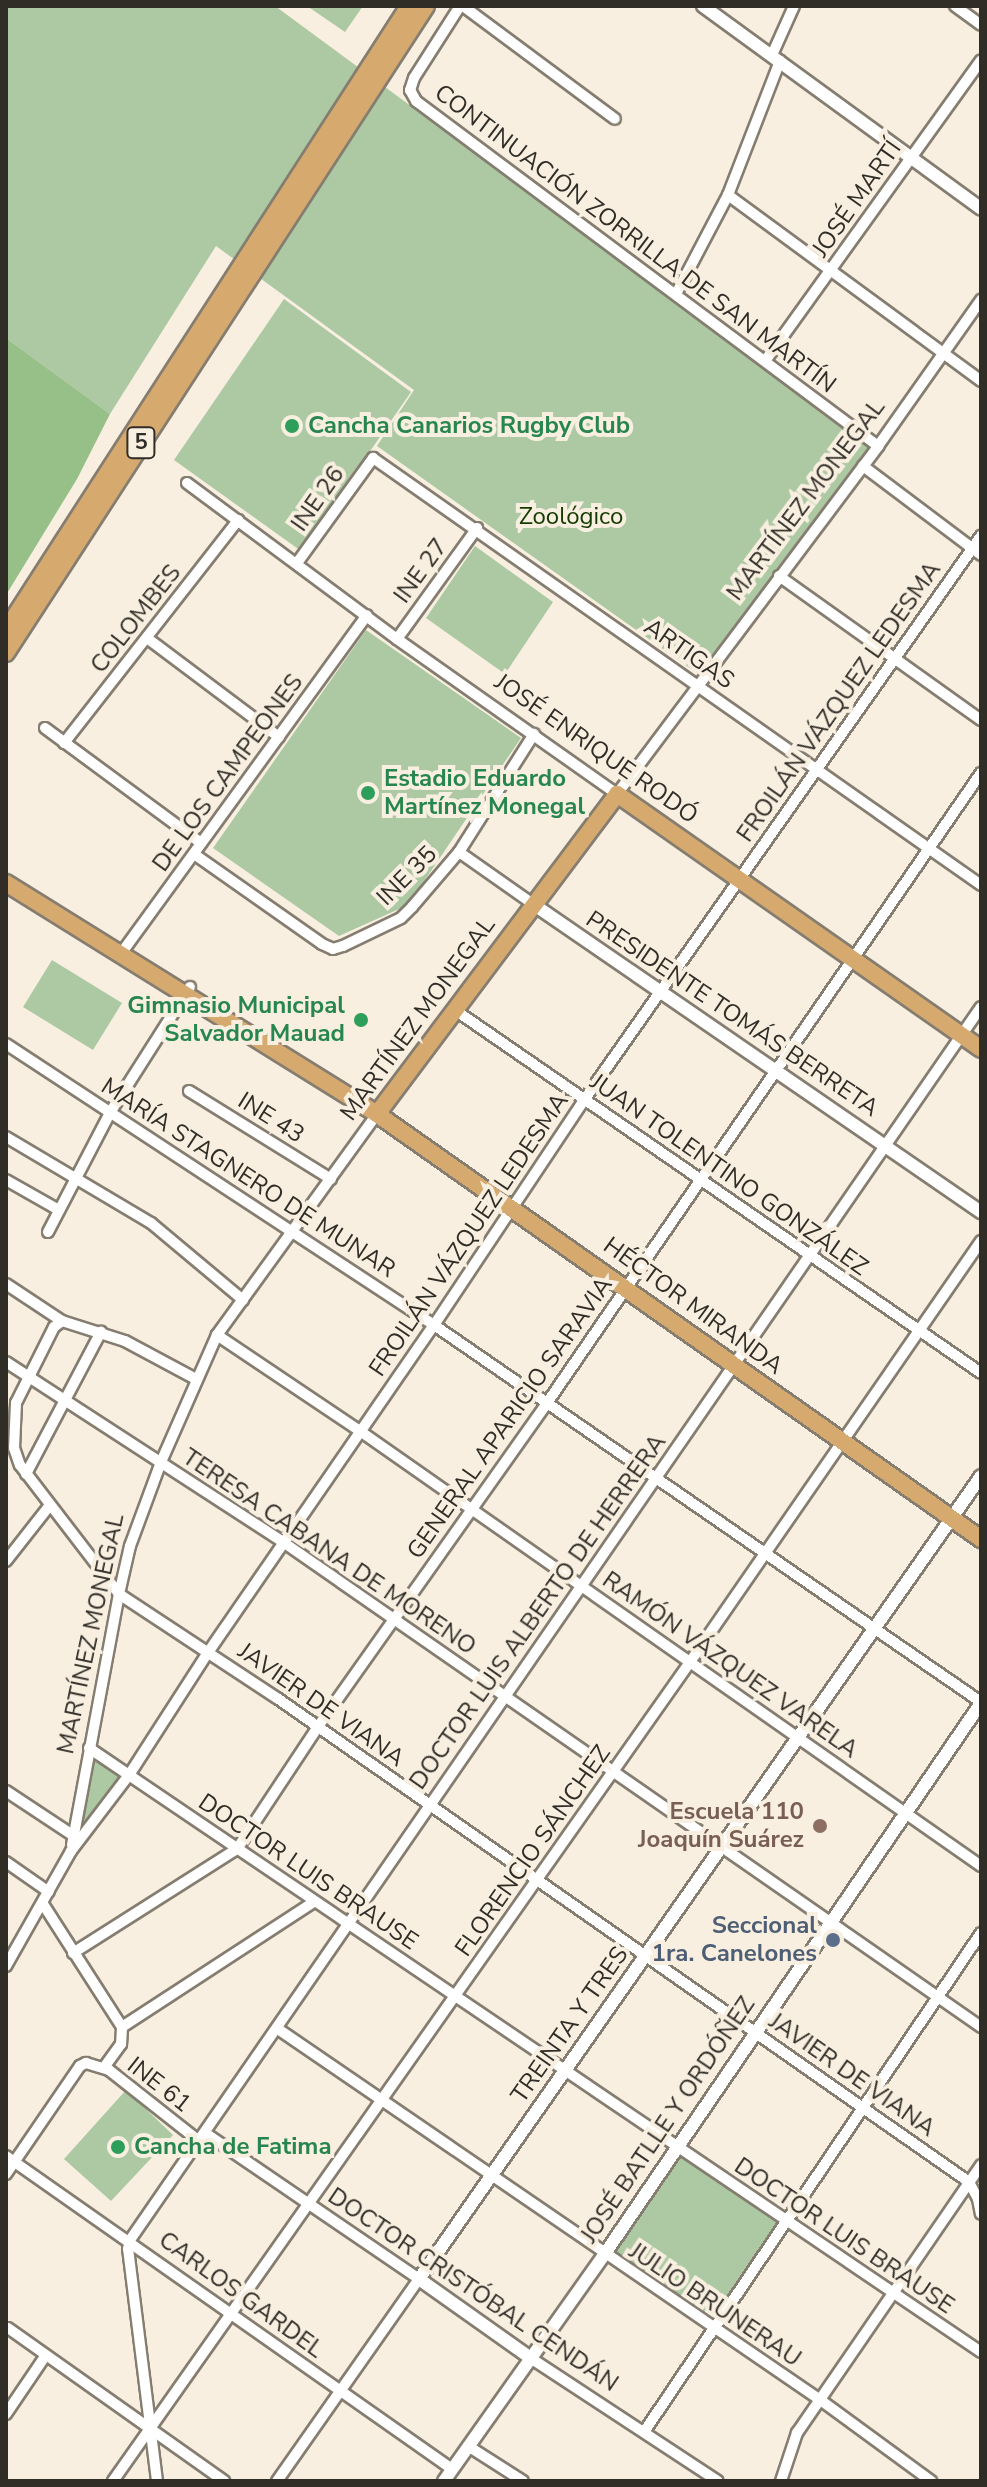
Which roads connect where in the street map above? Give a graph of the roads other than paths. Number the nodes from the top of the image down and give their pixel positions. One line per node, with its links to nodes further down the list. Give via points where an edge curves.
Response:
1 (409, 6): 14 (highway, 5)
2 (426, 6): 14 (highway, 5)
3 (461, 6): 10 (street); 17 (street, CONTINUACIÓN ZORRILLA DE SAN MARTÍN, via 410,90 425,110)
4 (703, 6): 8 (street)
5 (794, 6): 8 (street)
6 (955, 6): 7 (street)
7 (981, 25)
8 (776, 58): 11 (street); 12 (street)
9 (981, 60): 11 (street, JOSÉ MARTÍ)
10 (615, 119)
11 (910, 158): 13 (street); 16 (street, JOSÉ MARTÍ)
12 (728, 195): 16 (street); 17 (street)
13 (981, 209)
14 (276, 222): 15 (highway, 5)
15 (261, 244): 33 (highway, 5); 36 (highway, 5)
16 (831, 271): 19 (street); 20 (street, JOSÉ MARTÍ)
17 (676, 294): 20 (street, CONTINUACIÓN ZORRILLA DE SAN MARTÍN)
18 (981, 300): 19 (street, MARTÍNEZ MONEGAL)
19 (944, 355): 21 (street); 22 (street, MARTÍNEZ MONEGAL)
20 (765, 361): 22 (street, CONTINUACIÓN ZORRILLA DE SAN MARTÍN)
21 (981, 381)
22 (878, 446): 24 (street, MARTÍNEZ MONEGAL)
23 (373, 458): 27 (street, ARTIGAS); 30 (street, INE 26)
24 (863, 466): 29 (street); 31 (street, MARTÍNEZ MONEGAL)
25 (187, 483): 26 (street, JOSÉ ENRIQUE RODÓ)
26 (238, 520): 30 (street, JOSÉ ENRIQUE RODÓ); 34 (street, COLOMBES)
27 (477, 528): 35 (street, INE 27); 38 (street, ARTIGAS)
28 (981, 536): 29 (street, FROILÁN VÁZQUEZ LEDESMA)
29 (977, 552): 37 (street, FROILÁN VÁZQUEZ LEDESMA)
30 (297, 563): 32 (street, JOSÉ ENRIQUE RODÓ)
31 (779, 576): 37 (street); 38 (street, MARTÍNEZ MONEGAL)
32 (367, 615): 35 (street, JOSÉ ENRIQUE RODÓ); 42 (street, DE LOS CAMPEONES)
33 (6, 630)
34 (147, 638): 42 (street); 43 (street, COLOMBES)
35 (397, 639): 41 (street, JOSÉ ENRIQUE RODÓ)
36 (6, 653)
37 (895, 659): 39 (street); 44 (street, FROILÁN VÁZQUEZ LEDESMA)
38 (698, 685): 44 (street, ARTIGAS); 46 (street, MARTÍNEZ MONEGAL)
39 (981, 720)
40 (45, 728): 43 (street)
41 (534, 734): 46 (street, JOSÉ ENRIQUE RODÓ); 49 (street, INE 35)
42 (279, 737): 47 (street, DE LOS CAMPEONES)
43 (64, 743): 47 (street)
44 (816, 769): 48 (street, ARTIGAS); 52 (street, FROILÁN VÁZQUEZ LEDESMA)
45 (981, 773): 48 (street, GENERAL APARICIO SARAVIA)
46 (617, 794): 52 (highway, JOSÉ ENRIQUE RODÓ); 55 (highway, MARTÍNEZ MONEGAL)
47 (201, 843): 50 (street, DE LOS CAMPEONES)
48 (929, 847): 54 (street, ARTIGAS); 57 (street, GENERAL APARICIO SARAVIA)
49 (459, 852): 50 (street, INE 35, via 401,918 333,949); 55 (street, PRESIDENTE TOMÁS BERRETA)
50 (194, 854): 56 (street, DE LOS CAMPEONES)
51 (6, 872): 56 (highway)
52 (738, 879): 57 (highway, JOSÉ ENRIQUE RODÓ); 59 (street, FROILÁN VÁZQUEZ LEDESMA)
53 (6, 883): 56 (highway)
54 (981, 885)
55 (533, 904): 59 (street, PRESIDENTE TOMÁS BERRETA); 61 (highway, MARTÍNEZ MONEGAL)
56 (123, 951): 58 (highway, HÉCTOR MIRANDA)
57 (852, 958): 62 (highway, JOSÉ ENRIQUE RODÓ); 65 (street, GENERAL APARICIO SARAVIA)
58 (188, 990): 68 (street); 69 (highway, HÉCTOR MIRANDA)
59 (661, 992): 65 (street, PRESIDENTE TOMÁS BERRETA); 67 (street, FROILÁN VÁZQUEZ LEDESMA)
60 (981, 1007): 62 (street, DOCTOR LUIS ALBERTO DE HERRERA)
61 (455, 1010): 67 (street, JUAN TOLENTINO GONZÁLEZ); 69 (highway, MARTÍNEZ MONEGAL)
62 (962, 1035): 64 (highway, JOSÉ ENRIQUE RODÓ); 71 (street, DOCTOR LUIS ALBERTO DE HERRERA)
63 (6, 1044): 68 (street, MARÍA STAGNERO DE MUNAR)
64 (981, 1049)
65 (774, 1069): 71 (street, PRESIDENTE TOMÁS BERRETA); 73 (street, GENERAL APARICIO SARAVIA)
66 (189, 1091): 74 (street, INE 43)
67 (584, 1100): 73 (street, JUAN TOLENTINO GONZÁLEZ); 76 (street, FROILÁN VÁZQUEZ LEDESMA)
68 (111, 1111): 72 (street); 80 (street, MARÍA STAGNERO DE MUNAR)
69 (379, 1111): 74 (street, MARTÍNEZ MONEGAL); 76 (highway, HÉCTOR MIRANDA)
70 (6, 1137): 72 (street)
71 (886, 1146): 78 (street, PRESIDENTE TOMÁS BERRETA); 82 (street, DOCTOR LUIS ALBERTO DE HERRERA)
72 (76, 1176): 77 (street); 85 (street, via 151,1223)
73 (700, 1178): 82 (street, JUAN TOLENTINO GONZÁLEZ); 84 (street, GENERAL APARICIO SARAVIA)
74 (331, 1179): 80 (street, MARTÍNEZ MONEGAL)
75 (6, 1180): 77 (street)
76 (513, 1208): 84 (highway, HÉCTOR MIRANDA); 87 (street, FROILÁN VÁZQUEZ LEDESMA)
77 (59, 1210): 79 (street)
78 (981, 1212)
79 (48, 1232)
80 (293, 1232): 85 (street, MARTÍNEZ MONEGAL); 87 (street, MARÍA STAGNERO DE MUNAR)
81 (981, 1241): 88 (street, FLORENCIO SÁNCHEZ)
82 (811, 1255): 88 (street, JUAN TOLENTINO GONZÁLEZ); 92 (street, DOCTOR LUIS ALBERTO DE HERRERA)
83 (6, 1284): 86 (street)
84 (626, 1287): 92 (highway, HÉCTOR MIRANDA); 97 (street, GENERAL APARICIO SARAVIA)
85 (243, 1300): 90 (street, MARTÍNEZ MONEGAL)
86 (62, 1321): 89 (street); 94 (street, JAVIER DE VIANA)
87 (434, 1325): 97 (street, MARÍA STAGNERO DE MUNAR); 98 (street, FROILÁN VÁZQUEZ LEDESMA)
88 (920, 1331): 93 (street, JUAN TOLENTINO GONZÁLEZ); 99 (street, FLORENCIO SÁNCHEZ)
89 (101, 1332): 95 (street); 96 (street)
90 (217, 1335): 95 (street, MARTÍNEZ MONEGAL); 98 (street, RAMÓN VÁZQUEZ VARELA)
91 (6, 1362): 94 (street, TERESA CABANA DE MORENO)
92 (734, 1365): 99 (highway, HÉCTOR MIRANDA); 102 (street, DOCTOR LUIS ALBERTO DE HERRERA)
93 (981, 1373)
94 (29, 1376): 96 (street, TERESA CABANA DE MORENO); 101 (street, JAVIER DE VIANA, via 16,1403 14,1433 14,1448)
95 (196, 1379): 100 (street, MARTÍNEZ MONEGAL)
96 (65, 1400): 100 (street, TERESA CABANA DE MORENO); 101 (street)
97 (547, 1403): 102 (street, MARÍA STAGNERO DE MUNAR); 105 (street, GENERAL APARICIO SARAVIA)
98 (360, 1431): 105 (street, RAMÓN VÁZQUEZ VARELA); 108 (street, FROILÁN VÁZQUEZ LEDESMA)
99 (844, 1442): 106 (highway, HÉCTOR MIRANDA); 109 (street, FLORENCIO SÁNCHEZ)
100 (161, 1462): 108 (street, TERESA CABANA DE MORENO); 112 (street, MARTÍNEZ MONEGAL, via 144,1502)
101 (26, 1474): 104 (street, JAVIER DE VIANA)
102 (655, 1476): 109 (street, MARÍA STAGNERO DE MUNAR); 111 (street, DOCTOR LUIS ALBERTO DE HERRERA)
103 (981, 1476): 106 (street, TREINTA Y TRES)
104 (50, 1505): 110 (street); 112 (street, JAVIER DE VIANA)
105 (472, 1509): 111 (street, RAMÓN VÁZQUEZ VARELA); 113 (street, GENERAL APARICIO SARAVIA)
106 (952, 1518): 107 (highway, HÉCTOR MIRANDA); 114 (street, TREINTA Y TRES)
107 (981, 1539)
108 (283, 1542): 113 (street, TERESA CABANA DE MORENO); 115 (street, FROILÁN VÁZQUEZ LEDESMA)
109 (766, 1552): 114 (street, MARÍA STAGNERO DE MUNAR); 116 (street, FLORENCIO SÁNCHEZ)
110 (6, 1561)
111 (581, 1585): 116 (street, RAMÓN VÁZQUEZ VARELA); 117 (street, DOCTOR LUIS ALBERTO DE HERRERA)
112 (119, 1594): 115 (street, JAVIER DE VIANA); 121 (street, MARTÍNEZ MONEGAL)
113 (394, 1620): 117 (street, TERESA CABANA DE MORENO); 119 (street, GENERAL APARICIO SARAVIA)
114 (876, 1629): 118 (street, MARÍA STAGNERO DE MUNAR); 120 (street, TREINTA Y TRES)
115 (209, 1651): 119 (street, JAVIER DE VIANA); 123 (street, FROILÁN VÁZQUEZ LEDESMA)
116 (690, 1662): 120 (street, RAMÓN VÁZQUEZ VARELA); 122 (street, FLORENCIO SÁNCHEZ)
117 (504, 1696): 122 (street, TERESA CABANA DE MORENO); 125 (street, DOCTOR LUIS ALBERTO DE HERRERA)
118 (981, 1702): 126 (street, JOSÉ BATLLE Y ORDÓÑEZ)
119 (317, 1728): 125 (street, JAVIER DE VIANA); 129 (street, GENERAL APARICIO SARAVIA)
120 (799, 1738): 126 (street, RAMÓN VÁZQUEZ VARELA); 128 (street, TREINTA Y TRES)
121 (89, 1748): 123 (street, DOCTOR LUIS BRAUSE); 127 (street, MARTÍNEZ MONEGAL)
122 (613, 1772): 128 (street, TERESA CABANA DE MORENO); 133 (street, FLORENCIO SÁNCHEZ)
123 (129, 1775): 129 (street, DOCTOR LUIS BRAUSE); 130 (street, FROILÁN VÁZQUEZ LEDESMA)
124 (6, 1791): 127 (street)
125 (428, 1805): 133 (street, JAVIER DE VIANA); 138 (street, DOCTOR LUIS ALBERTO DE HERRERA)
126 (905, 1812): 132 (street, RAMÓN VÁZQUEZ VARELA); 137 (street, JOSÉ BATLLE Y ORDÓÑEZ)
127 (74, 1836): 130 (street, MARTÍNEZ MONEGAL)
128 (721, 1848): 137 (street, TERESA CABANA DE MORENO); 143 (street, TREINTA Y TRES)
129 (237, 1849): 135 (street, DOCTOR LUIS BRAUSE); 142 (street, GENERAL APARICIO SARAVIA)
130 (71, 1851): 134 (street, FROILÁN VÁZQUEZ LEDESMA)
131 (7, 1866): 134 (street)
132 (981, 1866)
133 (537, 1881): 143 (street, JAVIER DE VIANA); 146 (street, FLORENCIO SÁNCHEZ)
134 (49, 1892): 136 (street, FROILÁN VÁZQUEZ LEDESMA)
135 (315, 1901): 138 (street, DOCTOR LUIS BRAUSE); 147 (street)
136 (43, 1904): 141 (street, FROILÁN VÁZQUEZ LEDESMA); 142 (street)
137 (829, 1922): 145 (street, TERESA CABANA DE MORENO); 150 (street, JOSÉ BATLLE Y ORDÓÑEZ)
138 (350, 1925): 146 (street, DOCTOR LUIS BRAUSE); 149 (street, DOCTOR LUIS ALBERTO DE HERRERA)
139 (981, 1933): 145 (street)
140 (6, 1939): 141 (street)
141 (19, 1943): 144 (street, FROILÁN VÁZQUEZ LEDESMA)
142 (73, 1953): 147 (street)
143 (646, 1956): 150 (street, JAVIER DE VIANA); 152 (street, TREINTA Y TRES)
144 (6, 1966)
145 (936, 1995): 148 (street, TERESA CABANA DE MORENO); 154 (street)
146 (456, 1996): 152 (street, DOCTOR LUIS BRAUSE); 153 (street, FLORENCIO SÁNCHEZ)
147 (122, 2027): 151 (street, via 121,2044)
148 (981, 2027)
149 (278, 2029): 153 (street, JULIO BRUNERAU); 155 (street, DOCTOR LUIS ALBERTO DE HERRERA)
150 (754, 2031): 154 (street, JAVIER DE VIANA); 156 (street, JOSÉ BATLLE Y ORDÓÑEZ)
151 (104, 2067): 155 (street, INE 61); 157 (street, INE 61, via 80,2066)
152 (565, 2070): 156 (street, DOCTOR LUIS BRAUSE); 160 (street, TREINTA Y TRES)
153 (382, 2101): 160 (street, JULIO BRUNERAU); 162 (street, FLORENCIO SÁNCHEZ)
154 (861, 2107): 161 (street, JAVIER DE VIANA); 164 (street)
155 (202, 2137): 162 (street, DOCTOR CRISTÓBAL CENDÁN); 165 (street, DOCTOR LUIS ALBERTO DE HERRERA)
156 (678, 2146): 164 (street, DOCTOR LUIS BRAUSE); 166 (street, JOSÉ BATLLE Y ORDÓÑEZ)
157 (10, 2159): 159 (street, INE 61); 165 (street, CARLOS GARDEL)
158 (981, 2165): 161 (street)
159 (6, 2174)
160 (491, 2176): 166 (street, JULIO BRUNERAU); 167 (street, TREINTA Y TRES)
161 (969, 2182): 163 (street); 168 (street)
162 (309, 2204): 167 (street, DOCTOR CRISTÓBAL CENDÁN); 169 (street, FLORENCIO SÁNCHEZ)
163 (981, 2214)
164 (788, 2221): 168 (street, DOCTOR LUIS BRAUSE); 170 (street)
165 (130, 2240): 169 (street, CARLOS GARDEL); 178 (street)
166 (604, 2255): 170 (street, JULIO BRUNERAU); 174 (street, JOSÉ BATLLE Y ORDÓÑEZ)
167 (419, 2279): 174 (street, DOCTOR CRISTÓBAL CENDÁN); 175 (street, TREINTA Y TRES)
168 (892, 2295): 172 (street, DOCTOR LUIS BRAUSE); 176 (street)
169 (232, 2313): 175 (street, CARLOS GARDEL); 178 (street, FLORENCIO SÁNCHEZ)
170 (713, 2327): 176 (street, JULIO BRUNERAU); 179 (street)
171 (8, 2328): 173 (street)
172 (981, 2352)
173 (46, 2355): 177 (street); 178 (street)
174 (532, 2359): 179 (street, DOCTOR CRISTÓBAL CENDÁN); 180 (street, JOSÉ BATLLE Y ORDÓÑEZ)
175 (340, 2391): 181 (street, CARLOS GARDEL); 185 (street, TREINTA Y TRES)
176 (819, 2399): 189 (street, via 797,2433); 190 (street, JULIO BRUNERAU)
177 (6, 2414)
178 (149, 2429): 182 (street, FLORENCIO SÁNCHEZ); 183 (street); 184 (street)
179 (644, 2432): 188 (street, DOCTOR CRISTÓBAL CENDÁN)
180 (468, 2446): 181 (street, JOSÉ BATLLE Y ORDÓÑEZ); 187 (street)
181 (452, 2469): 186 (street, JOSÉ BATLLE Y ORDÓÑEZ)
182 (113, 2481)
183 (157, 2481)
184 (224, 2481)
185 (277, 2481)
186 (444, 2481)
187 (523, 2481)
188 (718, 2481)
189 (781, 2481)
190 (931, 2481)

